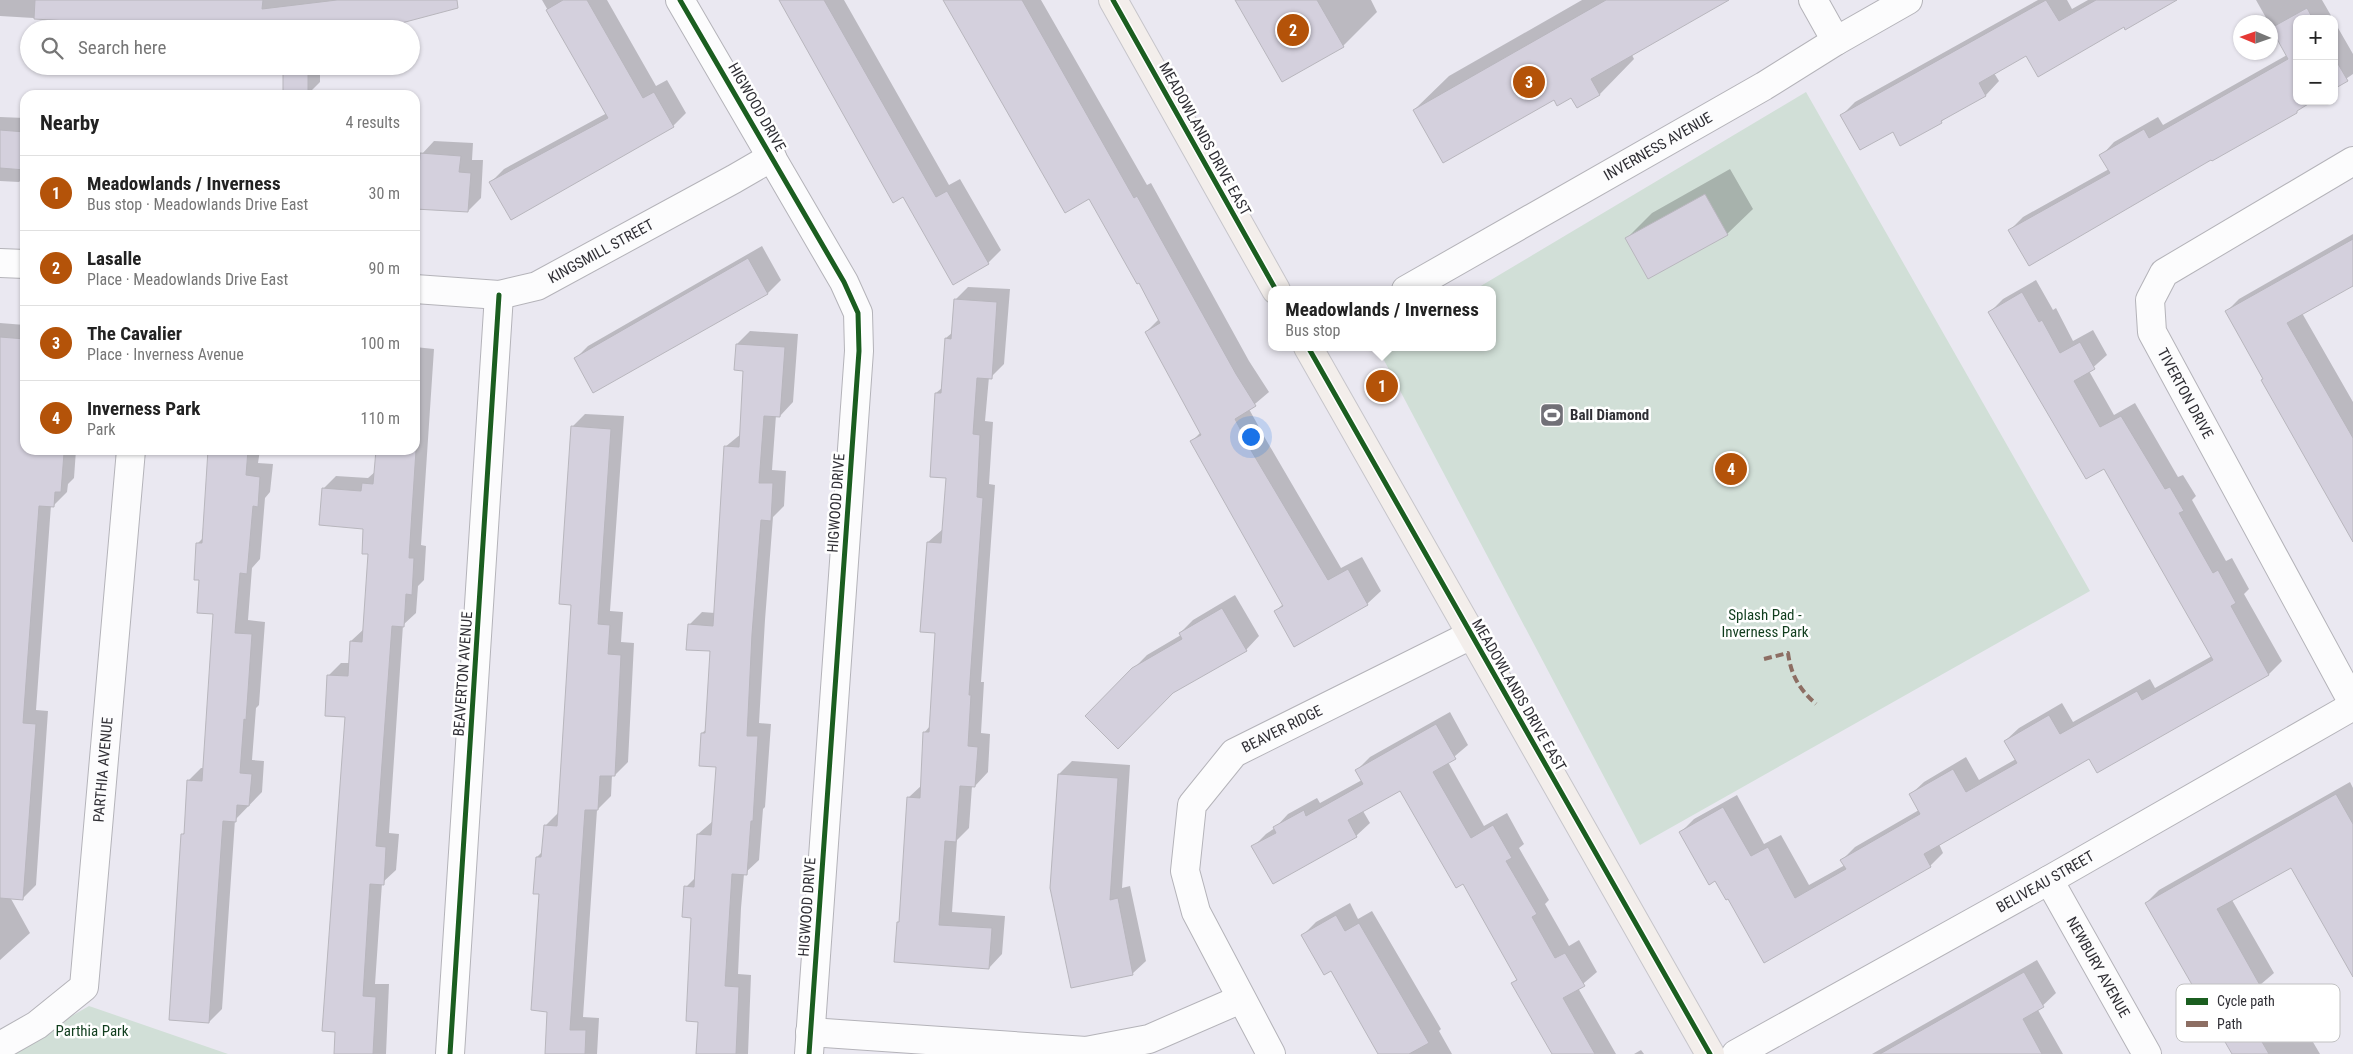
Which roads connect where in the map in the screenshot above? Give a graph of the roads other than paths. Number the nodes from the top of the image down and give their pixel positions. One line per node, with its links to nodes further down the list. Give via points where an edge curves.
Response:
1 (680, 0): 6 (street, HIGWOOD DRIVE)
2 (1113, 0): 10 (main road, MEADOWLANDS DRIVE EAST)
3 (1813, 0): 5 (street)
4 (1908, 0): 5 (street, INVERNESS AVENUE)
5 (1836, 41): 11 (street, INVERNESS AVENUE, via 1764,86)
6 (772, 157): 13 (street, KINGSMILL STREET, via 537,286); 20 (street, HIGWOOD DRIVE, via 844,282 858,313 860,351)
7 (2353, 161): 17 (street, TIVERTON DRIVE, via 2164,273 2150,300 2152,332)
8 (0, 263): 9 (street)
9 (20, 264)
10 (1274, 286)
11 (1413, 286)
12 (420, 289): 13 (street, KINGSMILL STREET)
13 (499, 295): 22 (street, BEAVERTON AVENUE)
14 (1310, 351): 16 (main road, MEADOWLANDS DRIVE EAST)
15 (132, 455): 21 (street, PARTHIA AVENUE, via 84,987 37,1025)
16 (1471, 635): 19 (street, BEAVER RIDGE, via 1234,753 1192,805 1185,871 1196,912); 24 (main road, MEADOWLANDS DRIVE EAST)
17 (2353, 704): 18 (street, BELIVEAU STREET)
18 (2049, 880): 25 (street, BELIVEAU STREET); 26 (street, NEWBURY AVENUE)
19 (1241, 999): 20 (street, via 1149,1039 1086,1051); 23 (street, BEAVER RIDGE)
20 (810, 1043)
21 (0, 1046)
22 (450, 1054)
23 (1272, 1054)
24 (1710, 1054)
25 (1736, 1054)
26 (2147, 1054)

